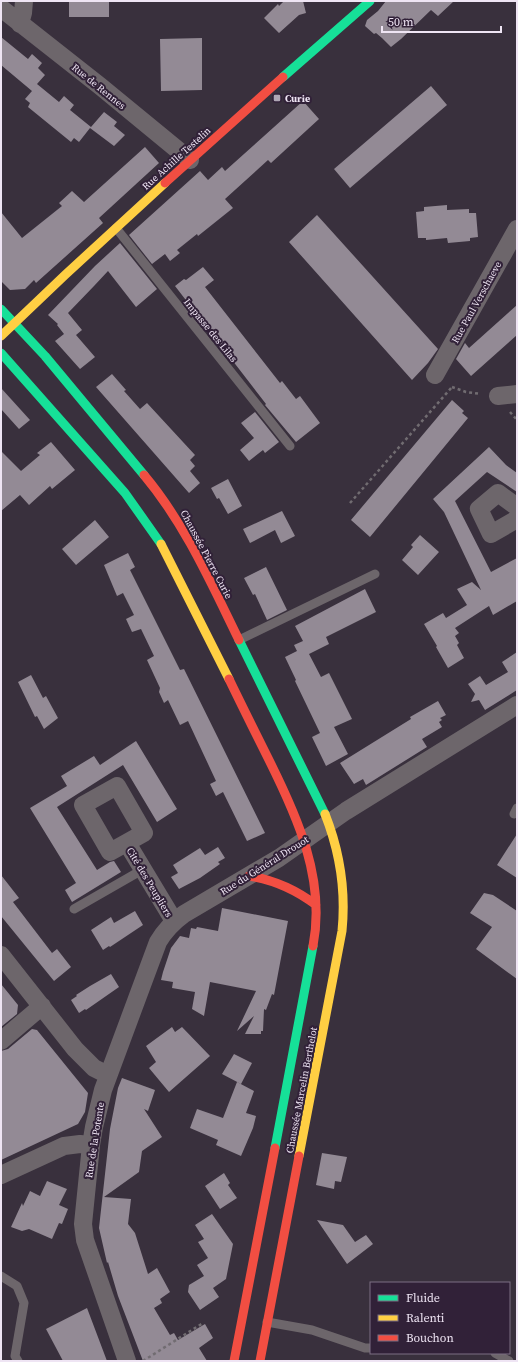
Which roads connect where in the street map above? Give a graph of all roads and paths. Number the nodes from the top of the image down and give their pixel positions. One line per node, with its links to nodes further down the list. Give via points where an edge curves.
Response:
1 (24, 1): 3 (street, via 23,13)
2 (370, 1): 4 (main road, Rue Achille Testelin)
3 (7, 16): 4 (street, Rue de Rennes, via 100,86)
4 (190, 160): 5 (main road, Rue Achille Testelin)
5 (116, 228): 8 (main road, Rue Achille Testelin); 15 (lane, Impasse des Lilas)
6 (517, 229): 11 (street, Rue Paul Verschaeve)
7 (1, 309): 8 (main road, Chaussée Pierre Curie)
8 (14, 323): 9 (main road, Rue Achille Testelin); 20 (main road, Chaussée Pierre Curie, via 45,356 173,513)
9 (1, 336)
10 (1, 353): 23 (main road, via 120,487 156,536 281,784)
11 (435, 375)
12 (517, 394): 13 (street)
13 (498, 396): 14 (path); 16 (path, via 466,392 452,387)
14 (517, 420)
15 (290, 446)
16 (350, 504)
17 (517, 507): 18 (street, via 498,493 479,509 491,534)
18 (517, 519)
19 (375, 574): 20 (lane)
20 (239, 640): 22 (main road, Chaussée Pierre Curie)
21 (517, 705): 22 (street, Rue du Général Drouot)
22 (328, 823): 23 (street, Rue du Général Drouot); 37 (main road, Chaussée Marcelin Berthelot, via 338,858 344,896 343,920)
23 (304, 840): 26 (street, Rue du Général Drouot); 27 (main road, Chaussée Marcelin Berthelot, via 311,865)
24 (127, 843): 25 (street, Cité des Peupliers)
25 (142, 870): 28 (lane); 29 (street, Cité des Peupliers)
26 (249, 876): 27 (main road, via 270,879 302,894); 29 (street, Rue du Général Drouot)
27 (316, 905): 44 (main road, Chaussée Marcelin Berthelot, via 311,955)
28 (74, 910)
29 (174, 921): 33 (street, Rue du Général Drouot, via 158,942)
30 (1, 955): 31 (street)
31 (42, 1006): 32 (street); 33 (street, via 84,1059)
32 (1, 1041)
33 (108, 1075): 34 (street, Rue de la Potente)
34 (91, 1145): 35 (street, via 64,1146); 42 (street, Rue de la Potente, via 84,1233)
35 (1, 1175)
36 (1, 1276): 41 (lane, via 17,1286 24,1303 15,1356)
37 (267, 1322): 39 (lane, via 312,1330); 45 (main road, Chaussée Marcelin Berthelot)
38 (203, 1323): 43 (path)
39 (370, 1348)
40 (496, 1354): 46 (lane)
41 (18, 1361)
42 (127, 1361)
43 (143, 1361)
44 (234, 1361)
45 (260, 1361)
46 (509, 1361)

